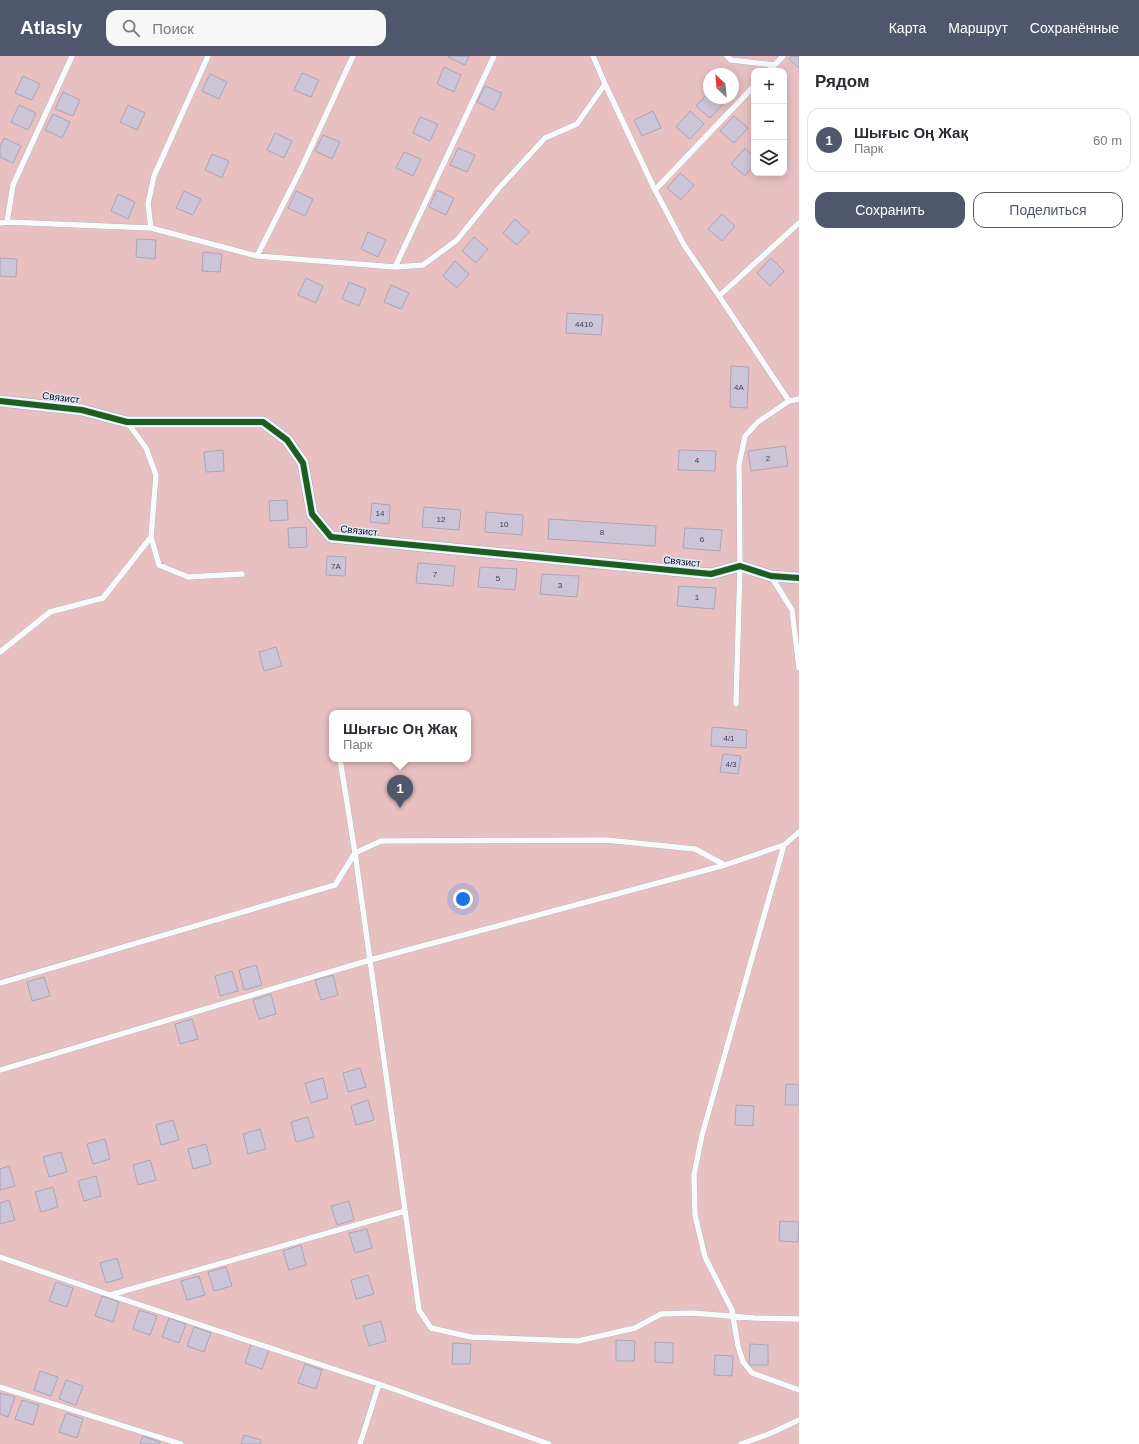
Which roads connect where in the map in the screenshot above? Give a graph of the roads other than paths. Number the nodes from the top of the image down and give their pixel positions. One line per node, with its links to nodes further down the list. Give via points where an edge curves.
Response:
1 (72, 56): 13 (lane, via 13,185)
2 (208, 56): 16 (lane, via 154,176 148,204)
3 (353, 56): 17 (lane)
4 (494, 56): 18 (lane)
5 (593, 56): 10 (lane)
6 (727, 56): 8 (lane, via 731,60)
7 (783, 56): 8 (lane)
8 (774, 65): 9 (lane)
9 (772, 68)
10 (605, 84): 12 (lane); 18 (lane, via 577,124 545,138 499,188 457,240 423,265)
11 (751, 89): 12 (lane)
12 (655, 190): 19 (lane, via 684,245)
13 (7, 222): 14 (lane); 16 (lane)
14 (0, 223)
15 (799, 223): 19 (lane)
16 (151, 228): 17 (lane)
17 (257, 256): 18 (lane)
18 (395, 267)
19 (719, 296): 22 (lane)
20 (799, 399): 22 (lane)
21 (0, 400): 23 (street, Связист, via 82,410)
22 (789, 401): 25 (lane, via 758,422 746,436 740,465)
23 (127, 422): 24 (lane, via 146,448 156,475); 25 (street, Связист, via 263,422 287,440 303,463 312,514 331,537 711,574)
24 (152, 537): 26 (lane, via 159,566 188,577); 29 (lane, via 103,598 50,612)
25 (740, 566): 27 (street); 31 (lane)
26 (242, 574)
27 (771, 576): 28 (street); 30 (lane, via 792,610)
28 (799, 578)
29 (0, 652)
30 (799, 668)
31 (736, 704)
32 (340, 762): 35 (lane)
33 (799, 832): 34 (lane)
34 (784, 845): 36 (lane); 43 (lane, via 702,1135 694,1176 695,1216 705,1257)
35 (355, 853): 36 (lane, via 380,841 606,840 695,849); 37 (lane); 38 (lane, via 335,884)
36 (725, 865): 37 (lane)
37 (370, 960): 39 (lane); 40 (lane)
38 (0, 983)
39 (0, 1070)
40 (405, 1211): 42 (lane); 43 (lane, via 419,1310 431,1328 471,1337 578,1342 635,1328 661,1314)
41 (0, 1257): 42 (lane)
42 (110, 1295): 45 (lane)
43 (734, 1316): 44 (lane); 47 (lane, via 743,1362 752,1373)
44 (799, 1319)
45 (379, 1384): 50 (lane); 51 (lane)
46 (0, 1387): 49 (lane)
47 (799, 1390)
48 (799, 1420): 52 (lane)
49 (181, 1444)
50 (360, 1444)
51 (549, 1444)
52 (741, 1444)

